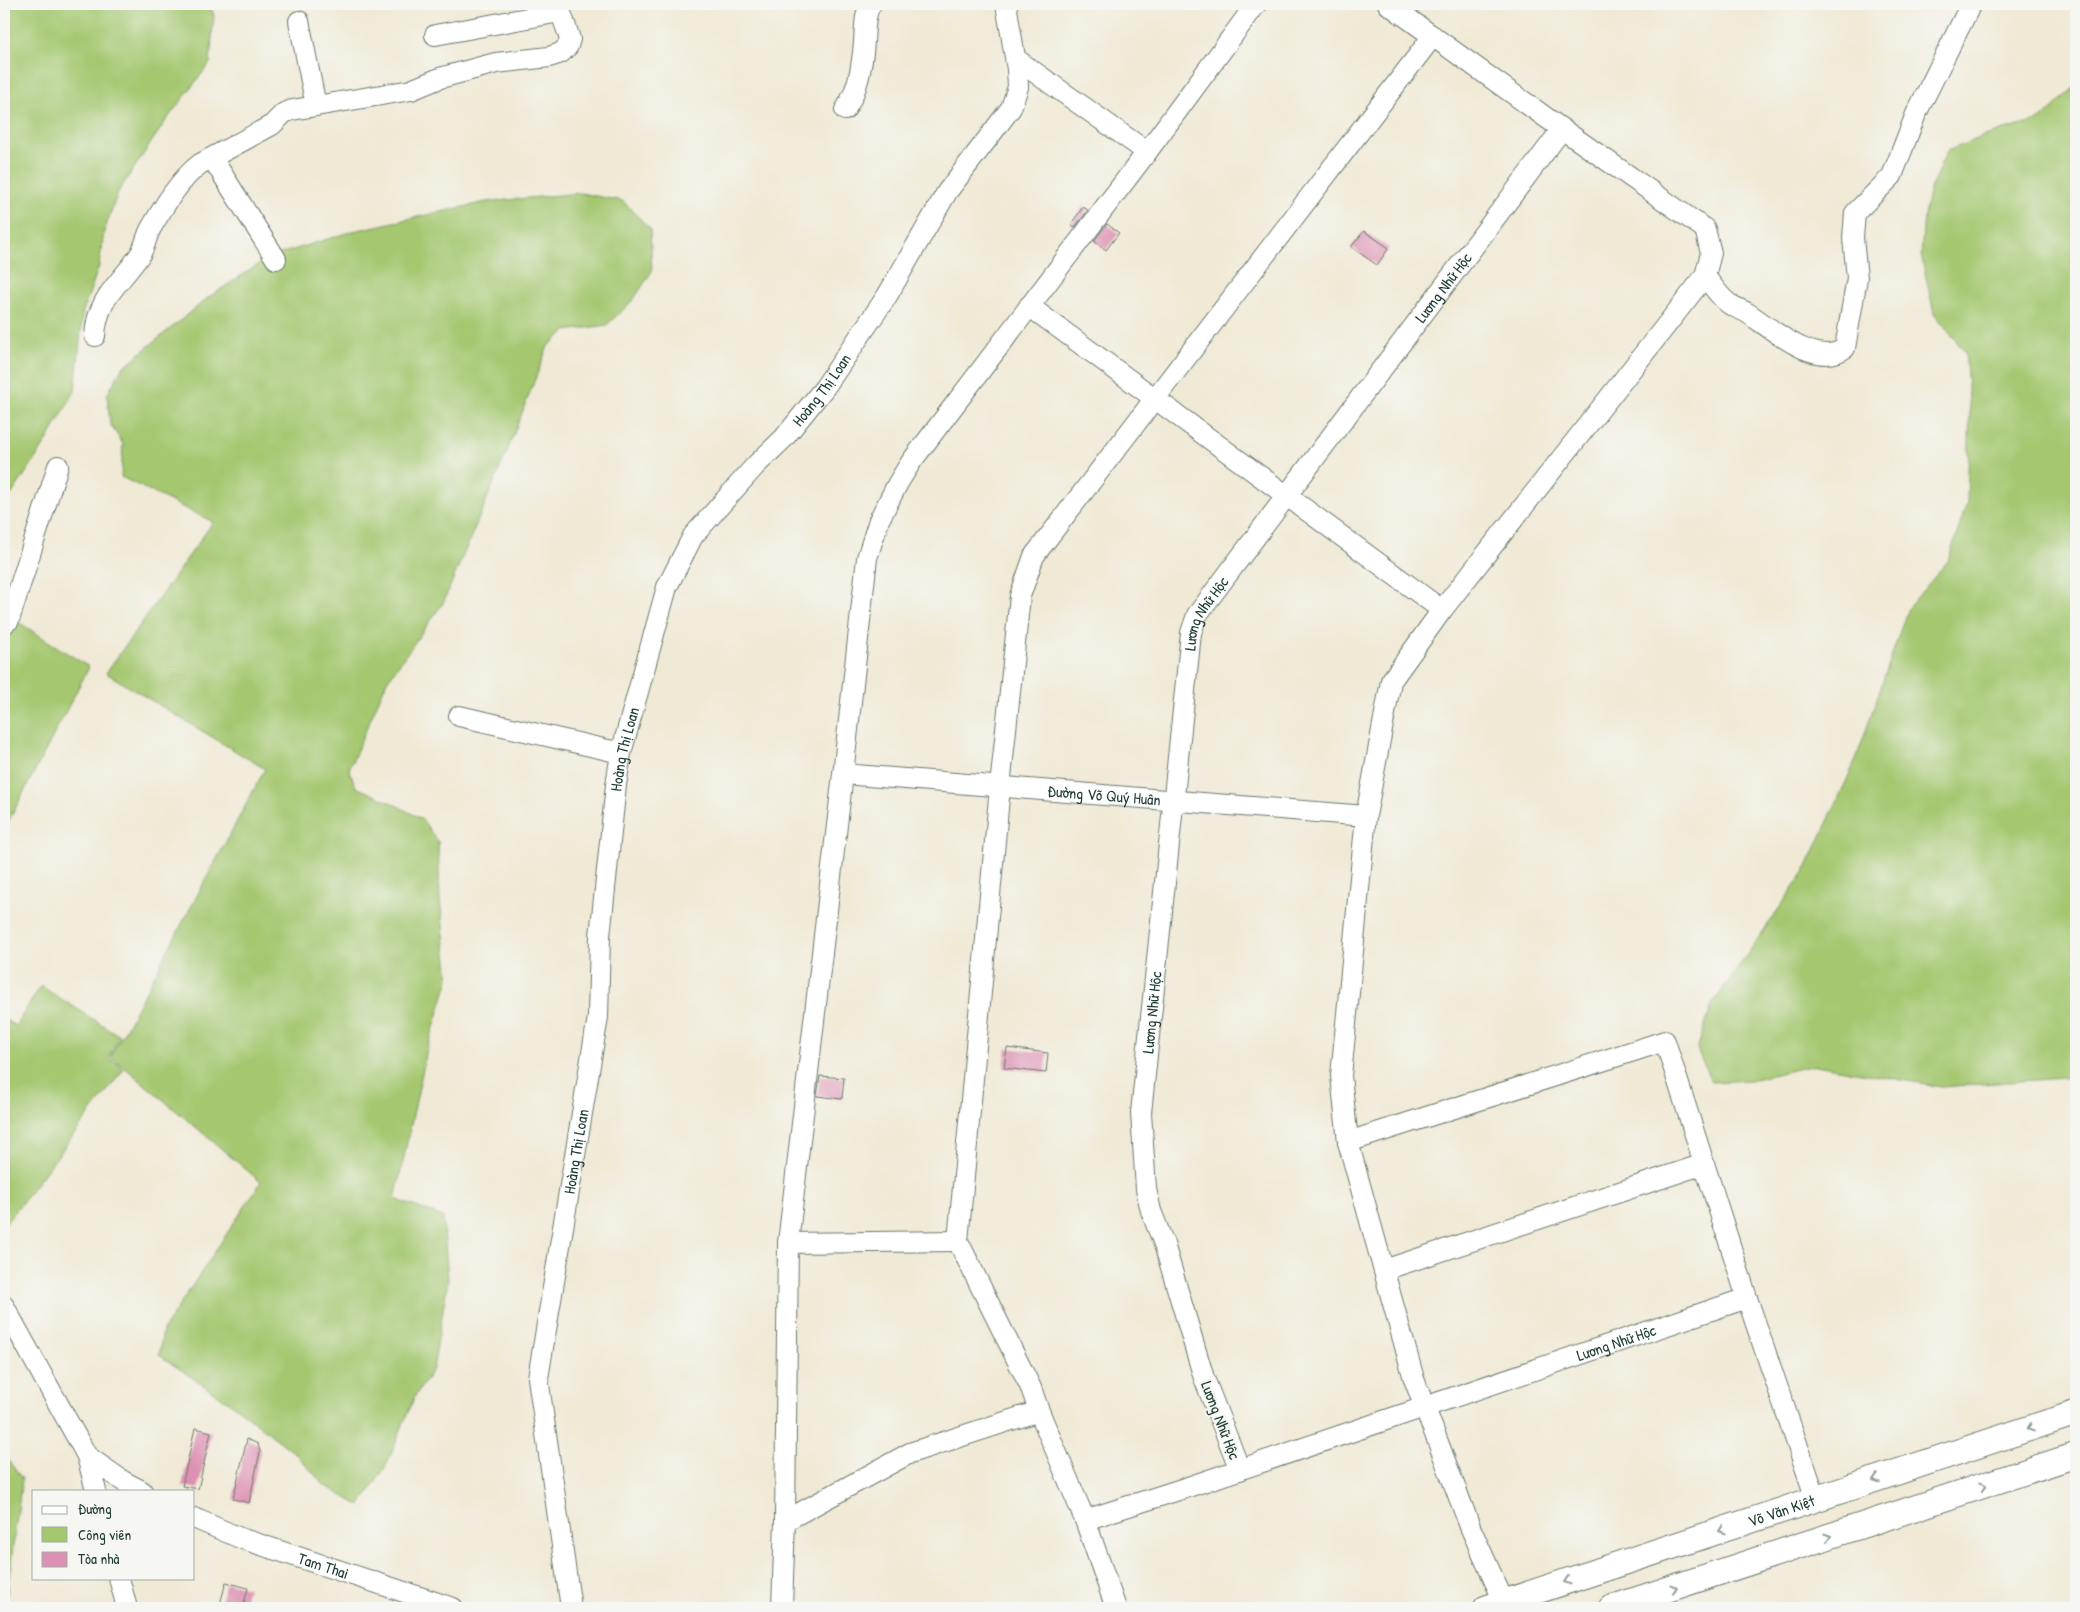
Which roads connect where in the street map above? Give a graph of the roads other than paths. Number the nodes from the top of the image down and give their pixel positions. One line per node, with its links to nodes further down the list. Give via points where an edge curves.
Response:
1 (871, 4): 12 (street, via 859,79)
2 (1006, 4): 10 (street, Hoàng Thị Loan)
3 (1256, 4): 14 (street)
4 (1388, 4): 9 (street)
5 (1971, 4): 17 (street, via 1916,114 1892,176 1856,213 1853,238 1857,278 1845,348 1838,354 1815,353 1784,339 1728,304)
6 (559, 8): 8 (street); 11 (street, via 570,39 561,52 496,63 440,78 411,90)
7 (299, 21): 11 (street)
8 (434, 35)
9 (1433, 36): 13 (street); 20 (street)
10 (1016, 59): 14 (street); 26 (street, Hoàng Thị Loan, via 1018,87 1011,108 947,192 887,296 825,387 784,438 693,536 666,587)
11 (316, 106): 15 (street, via 284,113 272,125)
12 (845, 110)
13 (1562, 129): 17 (street, via 1705,229 1712,253); 22 (street, Lương Nhữ Hộc)
14 (1147, 152): 18 (street)
15 (212, 158): 16 (street); 19 (street, via 190,172 150,229 140,255 105,299 96,319)
16 (276, 259)
17 (1705, 276): 23 (street)
18 (1030, 306): 20 (street); 27 (street, via 911,462 879,520 866,558)
19 (95, 336)
20 (1155, 398): 22 (street); 28 (street, via 1034,556 1020,596)
21 (58, 466): 24 (street)
22 (1287, 496): 23 (street); 29 (street, Lương Nhữ Hộc, via 1198,615 1191,633)
23 (1442, 610): 30 (street, via 1391,681)
24 (4, 624)
25 (459, 716): 26 (street)
26 (622, 753): 54 (street, Hoàng Thị Loan, via 610,828 600,936 598,1017 538,1378)
27 (843, 774): 28 (street, Đường Võ Quý Huân); 34 (street)
28 (1000, 786): 29 (street, Đường Võ Quý Huân); 33 (street)
29 (1174, 800): 30 (street, Đường Võ Quý Huân); 43 (street, Lương Nhữ Hộc, via 1141,1113 1146,1189 1204,1378)
30 (1366, 816): 31 (street, via 1340,1076)
31 (1348, 1142): 32 (street, via 1665,1041); 35 (street)
32 (1704, 1164): 35 (street); 36 (street)
33 (958, 1241): 34 (street); 39 (street, via 1031,1388)
34 (788, 1243): 49 (street)
35 (1384, 1270): 38 (street)
36 (1747, 1298): 38 (street, Lương Nhữ Hộc); 46 (street)
37 (4, 1306): 42 (street)
38 (1424, 1407): 43 (street, Lương Nhữ Hộc); 51 (street, via 1471,1530)
39 (1039, 1411): 48 (street); 49 (street, via 910,1453)
40 (2076, 1413): 46 (main road, Võ Văn Kiệt, one-way to 46)
41 (2076, 1455): 57 (main road, one-way to 41)
42 (87, 1456): 44 (street); 45 (street)
43 (1240, 1470): 48 (street)
44 (96, 1490)
45 (140, 1490)
46 (1816, 1499): 51 (main road, Võ Văn Kiệt, one-way to 51)
47 (195, 1518): 53 (street, Tam Thai, via 240,1538)
48 (1085, 1520): 56 (street)
49 (785, 1521): 55 (street)
50 (120, 1580): 52 (street)
51 (1495, 1605)
52 (127, 1608)
53 (453, 1608)
54 (571, 1608)
55 (782, 1608)
56 (1116, 1608)
57 (1611, 1608)

